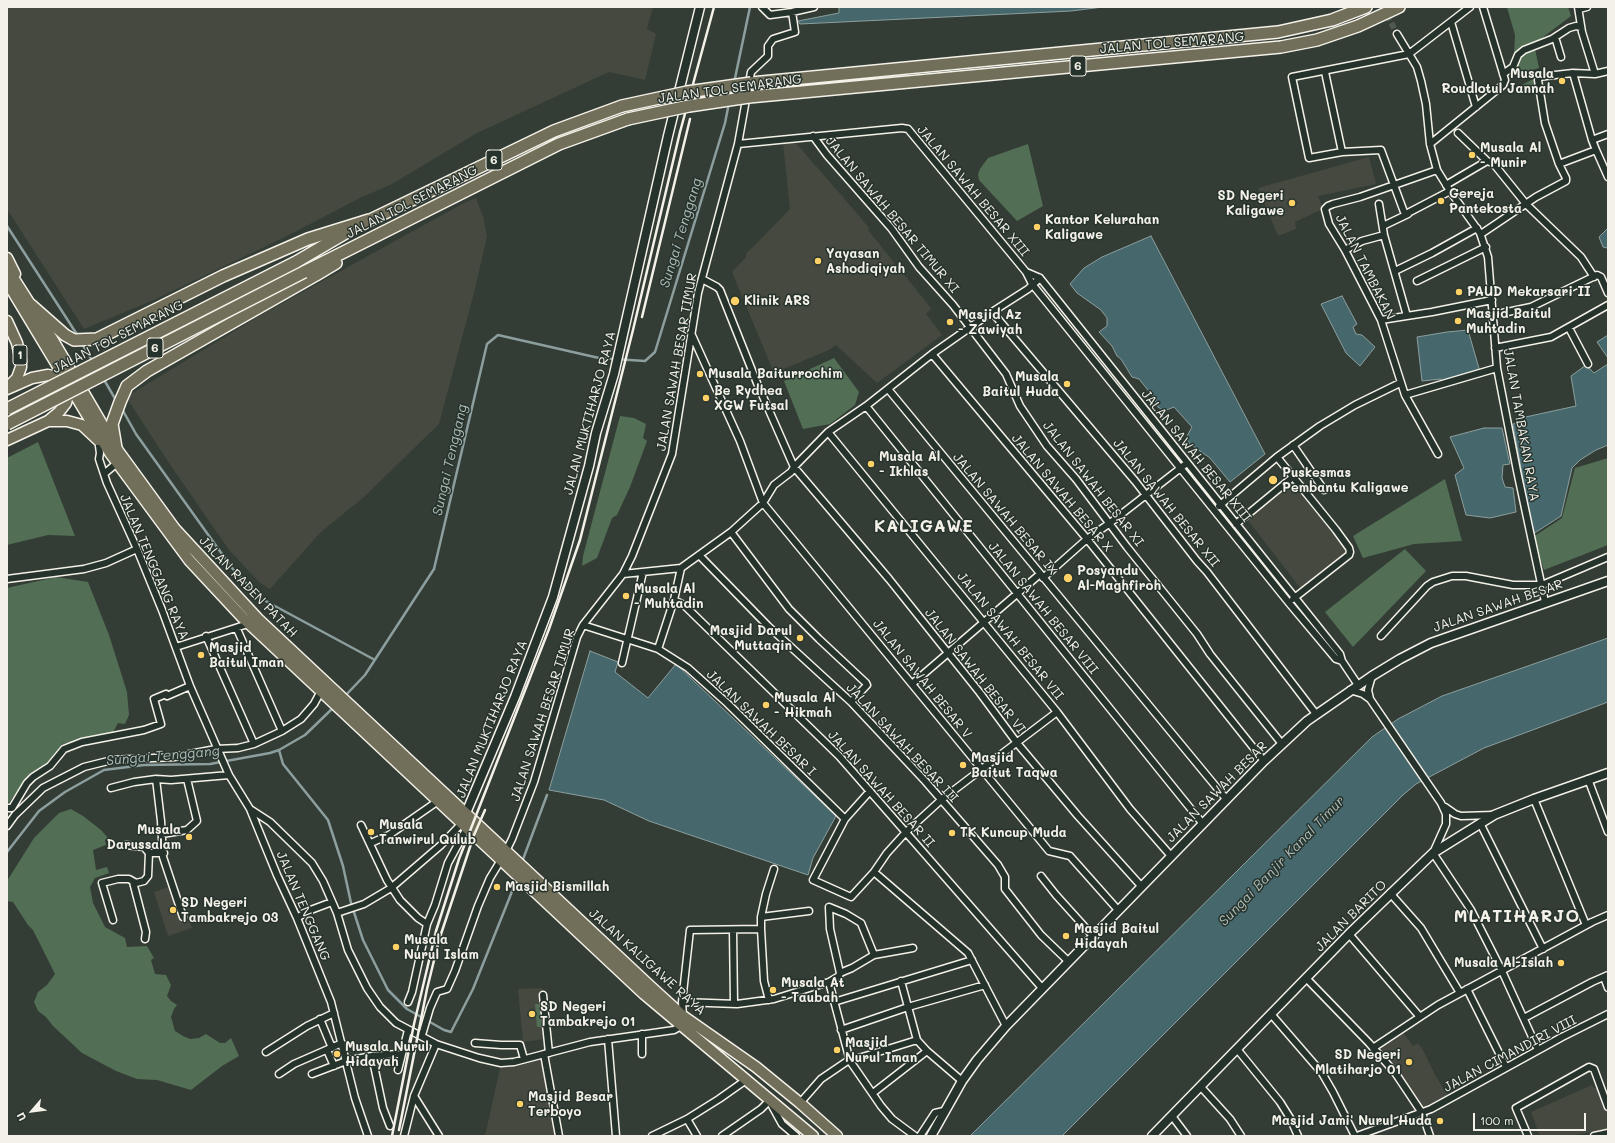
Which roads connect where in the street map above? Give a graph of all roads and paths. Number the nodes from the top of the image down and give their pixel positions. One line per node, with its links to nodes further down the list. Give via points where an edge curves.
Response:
1 (700, 7): 175 (street, JALAN MUKTIHARJO RAYA, via 614,374 553,597)
2 (762, 7): 10 (street, via 770,15)
3 (814, 7): 10 (street)
4 (1366, 7): 41 (highway, JALAN TOL SEMARANG / 6, bridge, via 1332,20 1278,32 751,83 687,92 622,106 554,131)
5 (1400, 7): 45 (highway, JALAN TOL SEMARANG / 6, bridge, via 1358,26 1317,40 1281,47 749,97 628,119 559,144)
6 (1470, 7): 11 (street)
7 (1483, 7): 20 (street)
8 (1587, 7): 9 (street)
9 (1578, 8): 12 (street)
10 (792, 12): 27 (street, JALAN SAWAH BESAR TIMUR, via 795,32 773,39 768,46 768,56 751,72)
11 (1451, 22): 15 (street); 22 (street)
12 (1581, 27): 14 (street, via 1568,28); 21 (street)
13 (1397, 34): 15 (street, JALAN TAMBAKAN RAYA)
14 (1555, 37): 16 (street); 20 (street, via 1521,52 1512,67)
15 (1408, 52): 18 (street); 28 (street, JALAN TAMBAKAN RAYA, via 1417,67 1423,89)
16 (1561, 57)
17 (1608, 71): 21 (street)
18 (1325, 72): 30 (street); 30 (street, via 1292,78 1295,95 1309,158)
19 (1573, 73): 21 (street); 26 (street); 32 (street, via 1546,76 1538,80 1545,123)
20 (1503, 74): 22 (street, via 1505,80 1501,88)
21 (1595, 74)
22 (1476, 107): 28 (street)
23 (1458, 133): 31 (street)
24 (1608, 134): 26 (street)
25 (813, 136): 27 (street); 52 (street, JALAN SAWAH BESAR XIII, via 908,129); 69 (street, JALAN SAWAH BESAR TIMUR XI, via 826,156 891,228)
26 (1592, 140): 29 (street)
27 (738, 144): 55 (street, JALAN SAWAH BESAR TIMUR)
28 (1430, 144): 33 (street, JALAN TAMBAKAN RAYA)
29 (1596, 150): 32 (street); 34 (street)
30 (1342, 152): 36 (street, via 1381,150)
31 (1487, 161): 35 (street); 39 (street, via 1493,163)
32 (1559, 164): 39 (street, via 1566,181)
33 (1437, 170): 35 (street, JALAN TAMBAKAN RAYA); 36 (street)
34 (1608, 177)
35 (1446, 185): 37 (street, JALAN TAMBAKAN RAYA)
36 (1394, 186): 40 (street, via 1404,212); 48 (street, JALAN TAMBAKAN, via 1333,204 1325,209 1329,224)
37 (1450, 191): 40 (street); 43 (street, JALAN TAMBAKAN RAYA)
38 (1378, 204): 42 (street, JALAN TAMBAKAN)
39 (1526, 204): 44 (street); 53 (street, via 1574,249)
40 (1408, 214): 42 (street)
41 (369, 220): 62 (highway, via 308,239 223,276 97,339 74,340); 83 (highway, JALAN TOL SEMARANG / 6, bridge, via 296,262)
42 (1383, 226): 46 (street, JALAN TAMBAKAN)
43 (1477, 228): 44 (street, JALAN TAMBAKAN RAYA); 51 (street)
44 (1481, 234): 47 (street, JALAN TAMBAKAN RAYA)
45 (378, 235): 86 (highway, JALAN TOL SEMARANG / 6, bridge); 91 (highway, via 316,275 147,371 127,386 112,424)
46 (1384, 235): 48 (street, via 1362,241); 51 (street, JALAN TAMBAKAN)
47 (1486, 247): 56 (street); 61 (street, JALAN TAMBAKAN RAYA, via 1491,272)
48 (1345, 250): 67 (street, JALAN TAMBAKAN)
49 (7, 258): 59 (highway)
50 (7, 268): 59 (highway)
51 (1395, 271): 66 (street, JALAN TAMBAKAN)
52 (1026, 272): 54 (street, JALAN SAWAH BESAR XIII); 58 (street, JALAN SAWAH BESAR XIII)
53 (1594, 276): 60 (street, via 1601,277); 65 (street, via 1531,307)
54 (1040, 278): 58 (street); 95 (street, JALAN SAWAH BESAR XIII)
55 (702, 279): 71 (street, JALAN SAWAH BESAR TIMUR); 96 (street, JALAN SAWAH BESAR VI, via 720,290)
56 (1418, 281)
57 (7, 282): 78 (highway)
58 (1030, 287): 64 (street); 97 (street, JALAN SAWAH BESAR XIII)
59 (20, 289): 62 (highway)
60 (1608, 293)
61 (1492, 300): 65 (street, JALAN TAMBAKAN RAYA); 66 (street)
62 (31, 305): 72 (highway)
63 (1608, 305): 70 (street)
64 (992, 312): 69 (street); 101 (street, JALAN SAWAH BESAR XII)
65 (1493, 315): 73 (street, JALAN TAMBAKAN RAYA)
66 (1407, 316): 67 (street)
67 (1381, 320): 77 (street, JALAN TAMBAKAN)
68 (7, 321): 79 (highway, 1, via 17,343 21,367 17,378)
69 (969, 327): 74 (street); 105 (street, JALAN SAWAH BESAR XI, via 1006,374 1020,406 1047,446)
70 (1569, 328): 73 (street, via 1538,341); 75 (street)
71 (691, 333): 102 (street, JALAN SAWAH BESAR V, via 740,440); 114 (street, JALAN SAWAH BESAR TIMUR, via 672,454)
72 (54, 342): 78 (highway); 84 (highway, JALAN RADEN PATAH)
73 (1495, 348): 76 (street, JALAN TAMBAKAN RAYA)
74 (932, 354): 80 (street); 108 (street, JALAN SAWAH BESAR X)
75 (1588, 364)
76 (1497, 368): 81 (street); 118 (street, JALAN TAMBAKAN RAYA)
77 (1400, 384): 81 (street, JALAN TAMBAKAN); 90 (street, via 1355,405)
78 (70, 387): 79 (highway, via 57,377 48,375); 84 (highway); 85 (highway, via 66,403); 91 (highway, JALAN RADEN PATAH)
79 (7, 388)
80 (888, 389): 82 (street); 115 (street, JALAN SAWAH BESAR IX)
81 (1405, 395): 92 (street, JALAN TAMBAKAN)
82 (866, 406): 87 (street); 119 (street, JALAN SAWAH BESAR VIII)
83 (7, 409)
84 (94, 412): 91 (highway, JALAN RADEN PATAH)
85 (48, 421): 88 (highway, via 67,421 82,425); 89 (highway)
86 (7, 424)
87 (828, 432): 96 (street); 125 (street, JALAN SAWAH BESAR VII)
88 (98, 439): 91 (highway); 98 (street, JALAN TENGGANG RAYA, via 99,459)
89 (7, 440)
90 (1293, 445): 93 (street); 100 (street)
91 (113, 451): 94 (highway, JALAN RADEN PATAH); 124 (highway, JALAN RADEN PATAH, via 175,529)
92 (1438, 454)
93 (1277, 457): 99 (street); 103 (street)
94 (117, 463): 98 (street); 124 (highway, JALAN RADEN PATAH, via 189,560)
95 (1187, 463): 97 (street); 103 (street, JALAN SAWAH BESAR XIII)
96 (794, 467): 102 (street, via 774,485); 133 (street, JALAN SAWAH BESAR VI, via 889,579)
97 (1181, 468): 101 (street); 104 (street, JALAN SAWAH BESAR XIII)
98 (104, 474): 109 (street, JALAN TENGGANG RAYA)
99 (1293, 477): 106 (street); 120 (street, via 1336,530 1350,552)
100 (1324, 490)
101 (1146, 495): 105 (street); 145 (street, JALAN SAWAH BESAR XII)
102 (763, 503): 107 (street); 137 (street, JALAN SAWAH BESAR V)
103 (1221, 505): 104 (street); 106 (street, JALAN SAWAH BESAR XIII)
104 (1215, 510): 122 (street, JALAN SAWAH BESAR XIII)
105 (1110, 523): 108 (street); 150 (street, JALAN SAWAH BESAR XI)
106 (1236, 524): 120 (street, JALAN SAWAH BESAR XIII)
107 (731, 532): 110 (street); 143 (street, via 789,609 866,683 867,685)
108 (1087, 539): 115 (street); 152 (street, JALAN SAWAH BESAR X)
109 (137, 549): 116 (street, via 84,569); 131 (street, JALAN TENGGANG RAYA)
110 (699, 555): 112 (street); 143 (street, JALAN SAWAH BESAR III, via 768,626)
111 (1608, 557): 118 (street)
112 (681, 568): 113 (street); 121 (street)
113 (643, 572): 114 (street); 130 (street)
114 (623, 574): 126 (street, JALAN SAWAH BESAR TIMUR)
115 (1042, 576): 119 (street); 163 (street, JALAN SAWAH BESAR IX)
116 (7, 579)
117 (1608, 581): 123 (street, JALAN SAWAH BESAR)
118 (1542, 585): 123 (street, JALAN TAMBAKAN RAYA); 129 (street, via 1513,586 1466,576 1452,576 1433,582)
119 (1018, 593): 125 (street); 173 (street, JALAN SAWAH BESAR VIII)
120 (1295, 597): 122 (street); 134 (street, JALAN SAWAH BESAR XIII, via 1340,654)
121 (674, 600): 132 (street); 160 (street, JALAN SAWAH BESAR II, via 684,605 838,756)
122 (1289, 602): 134 (street, JALAN SAWAH BESAR XIII, via 1336,659)
123 (1546, 602): 136 (street, JALAN SAWAH BESAR, via 1431,642)
124 (254, 621): 127 (street); 140 (highway, JALAN RADEN PATAH)
125 (984, 622): 133 (street); 144 (street, JALAN SAWAH BESAR VII)
126 (584, 625): 130 (street, JALAN SAWAH BESAR I); 186 (street, JALAN SAWAH BESAR TIMUR, via 577,637 534,782)
127 (237, 629): 128 (street); 146 (street)
128 (206, 636): 131 (street); 149 (street)
129 (1381, 636)
130 (627, 639): 132 (street, JALAN SAWAH BESAR I); 135 (street)
131 (176, 647): 139 (street, JALAN TENGGANG RAYA)
132 (658, 649): 171 (street, JALAN SAWAH BESAR I, via 688,668 727,703)
133 (948, 654): 137 (street); 148 (street, JALAN SAWAH BESAR VI)
134 (1342, 661): 138 (street, JALAN SAWAH BESAR XIII)
135 (622, 663)
136 (1372, 676): 138 (street, JALAN SAWAH BESAR); 142 (street, via 1368,690)
137 (912, 684): 153 (street, JALAN SAWAH BESAR V)
138 (1358, 685): 141 (street, JALAN SAWAH BESAR)
139 (190, 686): 151 (street, JALAN TENGGANG RAYA); 166 (street, via 154,699 161,724 144,730 82,742 64,749 50,766 33,777 12,808)
140 (323, 689): 146 (street, via 303,717); 147 (highway, JALAN RADEN PATAH, via 346,714); 147 (highway, JALAN RADEN PATAH, via 352,706)
141 (1350, 690): 142 (street); 145 (street, JALAN SAWAH BESAR)
142 (1370, 699): 165 (street)
143 (851, 702): 162 (street, JALAN SAWAH BESAR III)
144 (1058, 712): 148 (street); 187 (street, JALAN SAWAH BESAR VII, via 1130,809)
145 (1316, 714): 150 (street, JALAN SAWAH BESAR)
146 (282, 731): 149 (street)
147 (380, 740): 164 (highway, JALAN RADEN PATAH); 175 (highway, JALAN RADEN PATAH)
148 (1017, 743): 153 (street); 192 (street, JALAN SAWAH BESAR VI)
149 (254, 744): 151 (street)
150 (1282, 744): 152 (street, JALAN SAWAH BESAR)
151 (217, 750): 154 (street, JALAN TENGGANG RAYA); 176 (street, via 174,757 112,760 88,765 43,788)
152 (1264, 761): 163 (street, JALAN SAWAH BESAR)
153 (982, 769): 162 (street); 196 (street, JALAN SAWAH BESAR V, via 1049,851 1070,856)
154 (228, 773): 157 (street); 167 (street)
155 (1608, 773): 158 (street, JALAN BARITO)
156 (156, 779): 157 (street); 159 (street); 179 (street)
157 (187, 779): 179 (street, via 197,821 186,830)
158 (1588, 779): 161 (street, JALAN BARITO); 169 (street)
159 (111, 788)
160 (870, 791): 171 (street); 178 (street, JALAN SAWAH BESAR II)
161 (1534, 799): 170 (street, JALAN BARITO); 205 (street)
162 (941, 800): 178 (street); 215 (street, JALAN SAWAH BESAR III, via 998,865 1005,877 1005,889 1041,935)
163 (1227, 800): 173 (street, JALAN SAWAH BESAR)
164 (438, 801): 175 (highway, JALAN RADEN PATAH); 181 (street, via 389,835)
165 (1441, 803): 170 (street, via 1448,810 1461,816); 185 (street, via 1446,814 1446,824)
166 (7, 808)
167 (250, 809): 195 (street, via 270,822 312,863); 202 (street, JALAN TENGGANG)
168 (1608, 809): 169 (street)
169 (1600, 811): 177 (street)
170 (1494, 815): 172 (street, JALAN BARITO)
171 (845, 819): 189 (street, via 813,880 852,897)
172 (1480, 823): 185 (street, JALAN BARITO); 212 (street)
173 (1203, 824): 187 (street, JALAN SAWAH BESAR)
174 (361, 825): 181 (street)
175 (463, 825): 180 (highway, JALAN RADEN PATAH); 186 (highway, JALAN KALIGAWE RAYA); 193 (street); 204 (street)
176 (7, 826)
177 (1608, 830)
178 (906, 832): 189 (street, via 887,852); 223 (street, JALAN SAWAH BESAR II)
179 (162, 834): 184 (street)
180 (474, 835): 186 (highway, JALAN KALIGAWE RAYA)
181 (371, 843): 193 (street)
182 (126, 845): 183 (street, via 144,847)
183 (149, 853): 184 (street); 191 (street, via 147,879)
184 (164, 853): 200 (street, via 170,882)
185 (1433, 853): 194 (street, JALAN BARITO); 216 (street, via 1471,910)
186 (507, 856): 240 (highway, JALAN KALIGAWE RAYA, via 526,869 650,986); 240 (highway, JALAN KALIGAWE RAYA, via 512,870 644,994); 244 (street, JALAN SAWAH BESAR TIMUR, via 490,878 447,989 437,992)
187 (1171, 856): 192 (street, JALAN SAWAH BESAR)
188 (774, 869): 201 (street)
189 (874, 872): 214 (street)
190 (1041, 876): 209 (street)
191 (133, 882): 203 (street, via 129,879 118,879 102,884); 210 (street, via 146,932)
192 (1142, 887): 196 (street, JALAN SAWAH BESAR)
193 (391, 888): 198 (street, via 355,908); 204 (street, via 407,908)
194 (1390, 893): 208 (street, JALAN BARITO); 226 (street, via 1421,928)
195 (332, 902): 198 (street); 202 (street)
196 (1118, 910): 209 (street, JALAN SAWAH BESAR)
197 (809, 911): 201 (street)
198 (336, 913): 242 (street, via 348,950 367,988 380,1007 396,1023)
199 (1608, 915): 205 (street)
200 (183, 917)
201 (761, 917): 206 (street)
202 (297, 918): 234 (street, JALAN TENGGANG)
203 (113, 920)
204 (427, 924): 229 (street)
205 (1586, 925): 212 (street)
206 (761, 929): 207 (street); 228 (street, via 764,981)
207 (733, 930): 230 (street, via 690,930); 232 (street)
208 (1349, 934): 219 (street, JALAN BARITO); 237 (street)
209 (1093, 936): 215 (street, JALAN SAWAH BESAR)
210 (145, 939)
211 (913, 948): 213 (street)
212 (1543, 949): 216 (street)
213 (874, 955): 217 (street); 217 (street, via 861,923 829,907 830,929)
214 (972, 960): 220 (street); 222 (street)
215 (1068, 962): 223 (street, JALAN SAWAH BESAR)
216 (1502, 971): 225 (street); 238 (street)
217 (840, 973): 221 (street)
218 (1606, 976): 224 (street); 238 (street)
219 (1306, 978): 235 (street, JALAN BARITO); 251 (street)
220 (901, 981): 231 (street); 233 (street)
221 (829, 982): 228 (street); 231 (street)
222 (985, 985): 233 (street); 241 (street)
223 (1042, 988): 241 (street, JALAN SAWAH BESAR)
224 (1608, 988)
225 (1467, 989): 226 (street); 265 (street)
226 (1460, 993): 237 (street)
227 (543, 995): 257 (street)
228 (769, 1000): 232 (street)
229 (408, 1002)
230 (682, 1002): 232 (street); 240 (street)
231 (834, 1002): 243 (street)
232 (734, 1004)
233 (908, 1007): 243 (street); 247 (street)
234 (334, 1012): 239 (street); 249 (street, JALAN TENGGANG)
235 (1271, 1014): 253 (street, JALAN BARITO); 301 (street, via 1322,1073)
236 (1608, 1014): 254 (street, JALAN CIMANDIRI VIII)
237 (1420, 1017): 251 (street)
238 (1524, 1018): 254 (street)
239 (320, 1019): 252 (street); 256 (street)
240 (682, 1021): 245 (street, via 674,1030); 269 (highway, JALAN KALIGAWE RAYA); 275 (highway, JALAN KALIGAWE RAYA, via 756,1067)
241 (1006, 1026): 270 (street, JALAN SAWAH BESAR)
242 (408, 1030): 244 (street); 266 (street)
243 (841, 1030): 262 (street)
244 (420, 1034): 250 (street)
245 (642, 1034): 246 (street); 259 (street)
246 (608, 1039): 257 (street); 288 (street)
247 (918, 1040): 255 (street); 262 (street)
248 (476, 1042): 261 (street, via 500,1046 520,1045)
249 (342, 1043): 252 (street); 263 (street, JALAN TENGGANG)
250 (436, 1044): 261 (street, via 501,1063); 273 (street)
251 (1374, 1048): 278 (street, via 1396,1074)
252 (330, 1049): 264 (street); 267 (street, via 294,1064)
253 (1237, 1049): 271 (street, JALAN BARITO); 300 (street, via 1280,1102)
254 (1538, 1050): 265 (street, JALAN CIMANDIRI VIII)
255 (927, 1051): 270 (street); 272 (street)
256 (266, 1052)
257 (546, 1053): 261 (street); 287 (street)
258 (397, 1054): 260 (street)
259 (642, 1054)
260 (372, 1056): 263 (street); 281 (street, via 383,1108)
261 (524, 1059)
262 (850, 1060): 272 (street); 275 (street, via 821,1079)
263 (346, 1061): 264 (street); 284 (street, JALAN TENGGANG)
264 (334, 1066): 268 (street)
265 (1506, 1067): 278 (street, JALAN CIMANDIRI VIII)
266 (398, 1070)
267 (279, 1074)
268 (312, 1074)
269 (746, 1080): 274 (highway, JALAN KALIGAWE RAYA); 280 (street)
270 (962, 1081): 277 (street, JALAN SAWAH BESAR)
271 (1201, 1087): 279 (street, JALAN BARITO); 299 (street, via 1230,1119)
272 (873, 1093): 294 (street, via 892,1119)
273 (414, 1096): 285 (street); 286 (street)
274 (770, 1100): 283 (street, via 782,1124); 291 (street); 292 (highway, JALAN KALIGAWE RAYA)
275 (800, 1103): 293 (highway, JALAN KALIGAWE RAYA)
276 (1608, 1107): 303 (street, via 1594,1069 1589,1067 1516,1108)
277 (944, 1111): 295 (street, via 935,1113); 296 (street, JALAN SAWAH BESAR)
278 (1422, 1113): 301 (street, JALAN CIMANDIRI VIII); 302 (street)
279 (1172, 1116): 297 (street, JALAN BARITO); 298 (street)
280 (687, 1119): 289 (street); 290 (street)
281 (390, 1126)
282 (1608, 1133): 304 (street)
283 (794, 1135)
284 (368, 1136)
285 (404, 1136)
286 (439, 1136)
287 (559, 1136)
288 (616, 1136)
289 (652, 1136)
290 (697, 1136)
291 (722, 1136)
292 (813, 1136)
293 (837, 1136)
294 (915, 1136)
295 (920, 1136)
296 (931, 1136)
297 (1153, 1136)
298 (1187, 1136)
299 (1241, 1136)
300 (1298, 1136)
301 (1356, 1136)
302 (1430, 1136)
303 (1528, 1136)
304 (1594, 1136)

